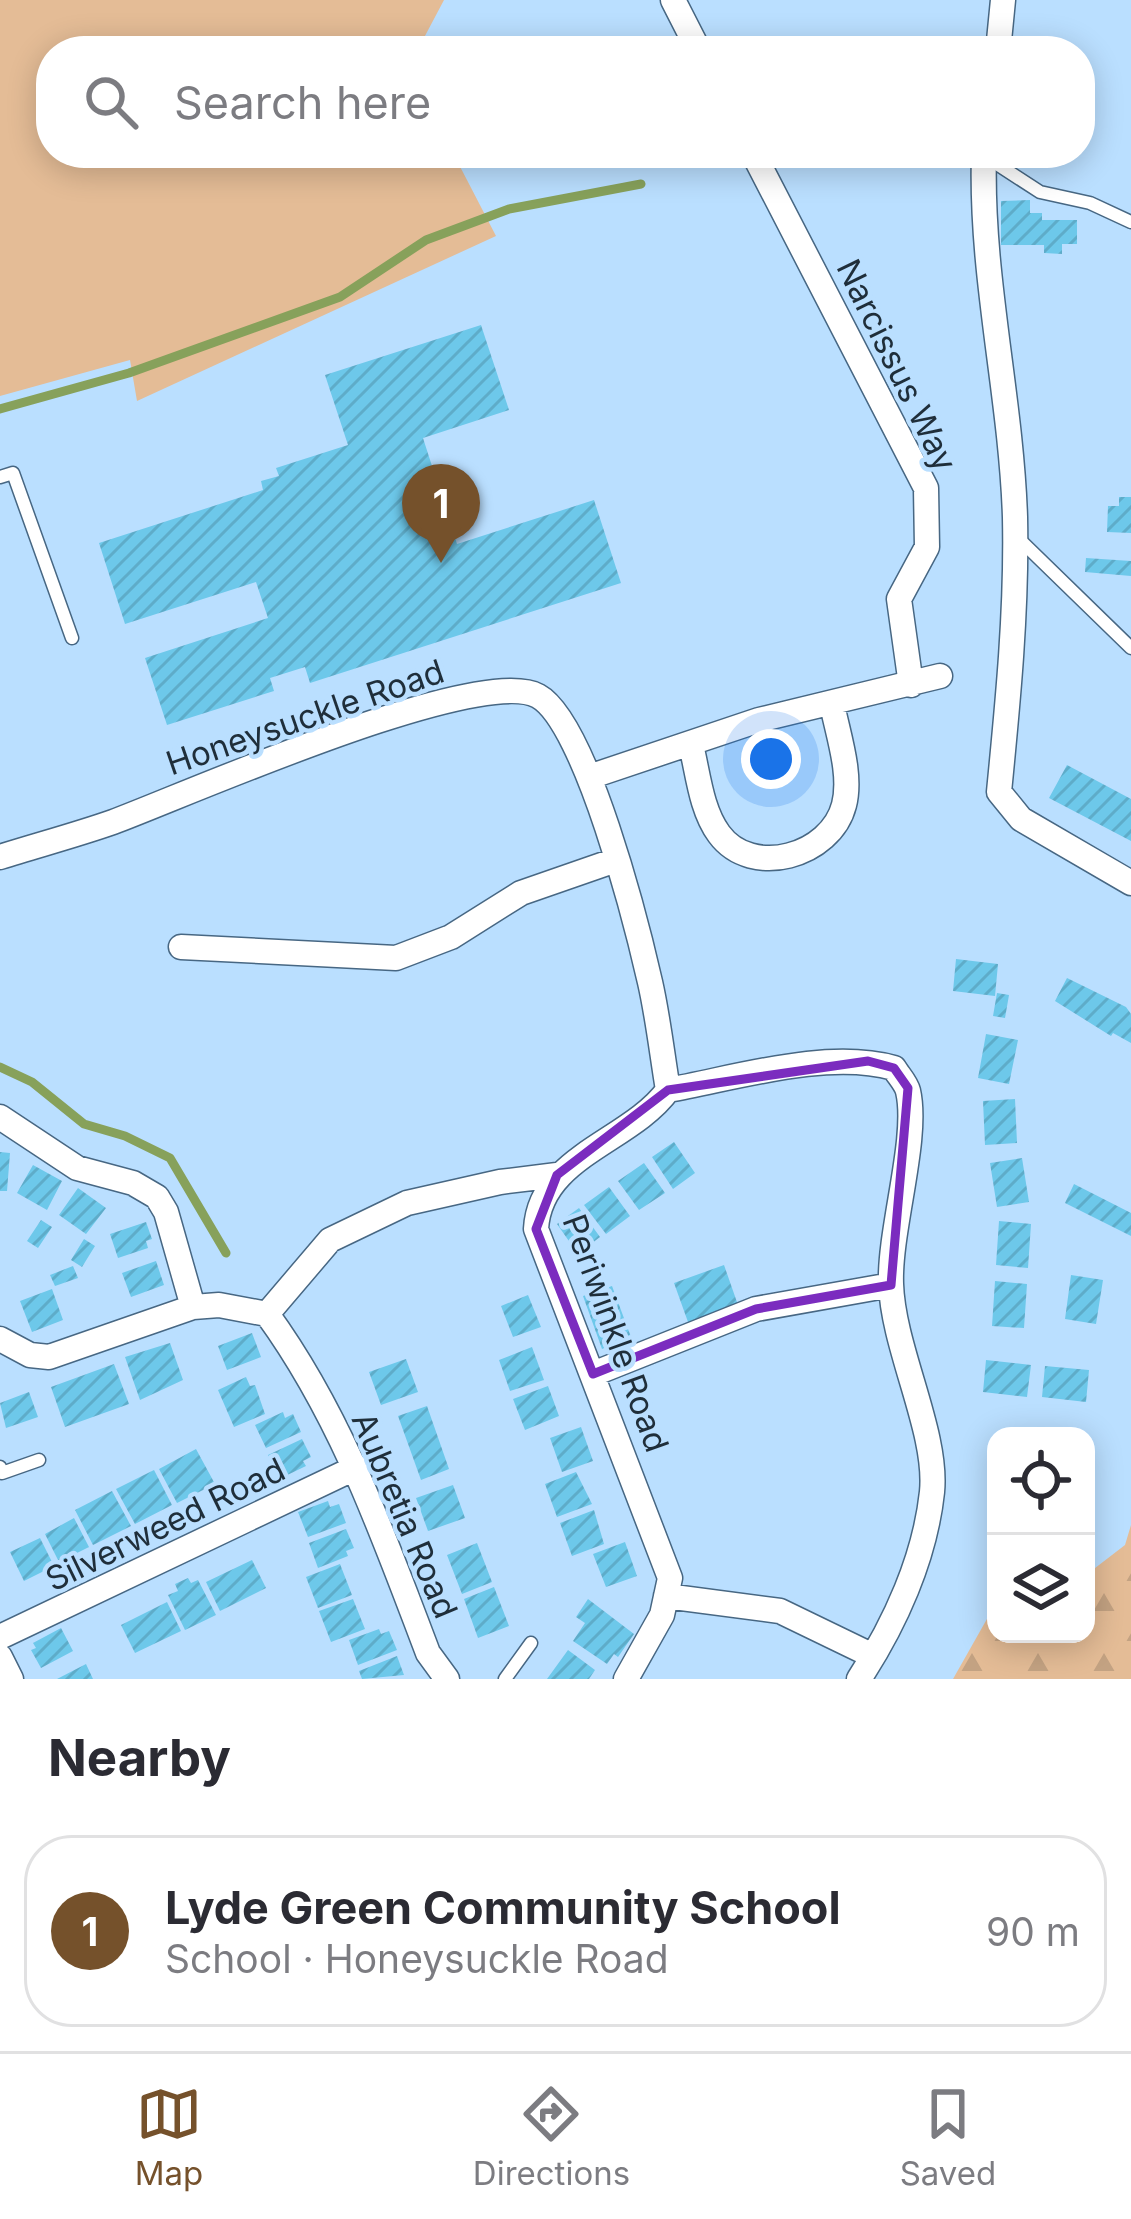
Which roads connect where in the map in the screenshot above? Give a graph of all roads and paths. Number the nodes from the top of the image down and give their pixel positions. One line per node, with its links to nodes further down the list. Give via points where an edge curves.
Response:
1 (673, 0): 3 (street)
2 (1003, 0): 4 (street)
3 (691, 36)
4 (999, 36)
5 (761, 168): 14 (street, Narcissus Way, via 926,488 927,547 899,598)
6 (984, 168): 10 (street)
7 (1005, 168): 8 (lane, via 1040,192)
8 (1131, 222)
9 (7, 475): 11 (lane)
10 (1014, 534): 12 (lane); 20 (street, via 999,792 1021,819)
11 (72, 638)
12 (1131, 648)
13 (940, 676): 14 (street)
14 (911, 685): 15 (street)
15 (832, 704): 16 (street); 16 (street, via 844,809 833,830 793,855 768,859 729,847 710,816)
16 (691, 746): 17 (street)
17 (589, 777): 18 (street, Honeysuckle Road, via 556,711 536,695 469,694); 19 (street)
18 (0, 857)
19 (616, 860): 21 (street, via 520,893 451,937 396,958); 22 (street, via 650,983)
20 (1131, 883)
21 (182, 947)
22 (668, 1090): 24 (street, Periwinkle Road, via 653,1111); 25 (street, via 832,1061 894,1068 908,1088 910,1123)
23 (0, 1117): 26 (street, via 77,1168 157,1197)
24 (557, 1175): 27 (street, via 388,1212 330,1240); 29 (street, Periwinkle Road, via 537,1206 536,1229)
25 (891, 1285): 29 (street, via 756,1309); 36 (street, via 933,1484 927,1529)
26 (193, 1307): 27 (street); 28 (street, via 49,1357)
27 (267, 1314): 32 (street, Aubretia Road)
28 (0, 1339)
29 (593, 1374): 33 (street, Periwinkle Road, via 670,1578)
30 (39, 1460): 31 (lane, via 2,1473)
31 (0, 1467)
32 (357, 1467): 34 (street, Silverweed Road); 39 (street, Aubretia Road, via 428,1653)
33 (666, 1596): 36 (street, via 780,1611); 41 (street)
34 (0, 1637)
35 (531, 1643): 40 (lane)
36 (873, 1656): 42 (street)
37 (0, 1657): 38 (street)
38 (11, 1679)
39 (447, 1679)
40 (505, 1679)
41 (626, 1679)
42 (859, 1679)

